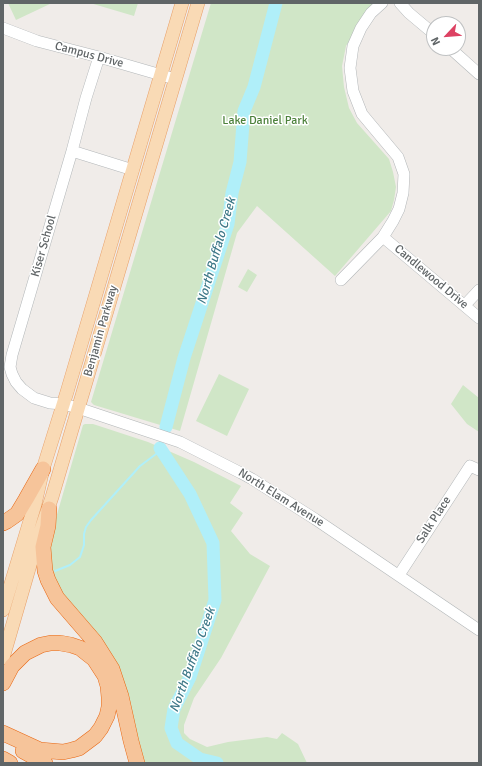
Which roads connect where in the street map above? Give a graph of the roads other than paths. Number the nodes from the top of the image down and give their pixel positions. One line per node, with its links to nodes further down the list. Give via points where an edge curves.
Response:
1 (182, 3): 10 (main road, Benjamin Parkway)
2 (198, 3): 11 (main road, Benjamin Parkway)
3 (382, 3): 14 (street, via 371,13 352,46 350,68 353,91 362,114 398,157 404,174 399,209)
4 (400, 3): 5 (street)
5 (426, 27)
6 (3, 28): 8 (street, Campus Drive, via 36,41)
7 (459, 56): 9 (street)
8 (99, 57): 10 (street, Campus Drive); 12 (street, Kiser School)
9 (479, 74)
10 (160, 75): 11 (street, Campus Drive); 13 (main road, Benjamin Parkway)
11 (175, 80): 20 (main road, Benjamin Parkway)
12 (72, 151): 13 (street); 19 (street, Kiser School, via 10,367 16,382 29,395 50,403)
13 (133, 170): 19 (main road, Benjamin Parkway)
14 (383, 237): 15 (street); 17 (street, Candlewood Drive)
15 (341, 280)
16 (479, 290): 17 (street)
17 (465, 305): 18 (street, Candlewood Drive)
18 (479, 318)
19 (63, 404): 20 (street, North Elam Avenue); 22 (main road, Benjamin Parkway)
20 (78, 408): 23 (main road, Benjamin Parkway); 25 (street, North Elam Avenue, via 180,442 223,463 259,483)
21 (474, 468): 25 (street, Salk Place)
22 (43, 469): 24 (highway, via 17,514); 26 (main road, Benjamin Parkway)
23 (48, 509): 28 (main road, Benjamin Parkway); 35 (highway, via 48,526 43,547 48,580 57,598 95,642 112,669)
24 (3, 523)
25 (399, 575): 27 (street, North Elam Avenue)
26 (3, 610)
27 (479, 630)
28 (3, 658)
29 (3, 683): 30 (highway, via 12,666 25,653 41,645 60,642 80,648 94,659 105,676 109,697 107,716 101,728 79,748 63,752 40,750)
30 (3, 733)
31 (3, 738): 34 (highway)
32 (3, 759): 33 (highway)
33 (10, 763)
34 (45, 763)
35 (138, 763)

